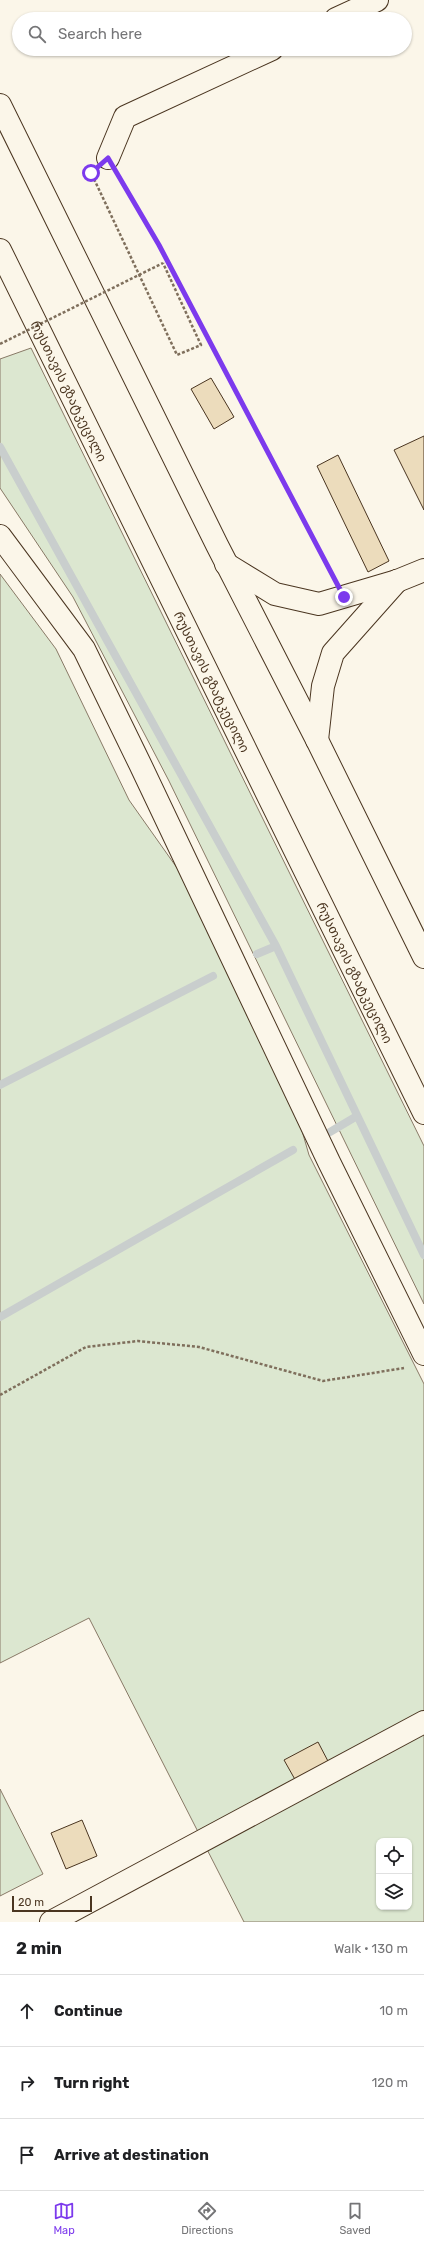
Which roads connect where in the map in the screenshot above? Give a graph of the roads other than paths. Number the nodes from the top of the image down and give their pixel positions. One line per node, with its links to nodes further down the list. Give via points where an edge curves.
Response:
1 (377, 0): 2 (main road)
2 (351, 12)
3 (257, 56): 5 (main road, via 125,117)
4 (0, 105): 8 (main road)
5 (108, 158)
6 (0, 250): 13 (main road, რუსთავის გზატკეცილი)
7 (0, 536): 14 (main road, via 84,649 329,1162)
8 (226, 564): 10 (main road, via 275,594 319,604); 11 (main road)
9 (424, 570): 10 (main road)
10 (397, 581): 11 (main road, via 333,653 323,686)
11 (317, 740): 12 (main road)
12 (424, 957)
13 (424, 1113)
14 (417, 1360)
15 (424, 1722): 16 (main road)
16 (51, 1922)

